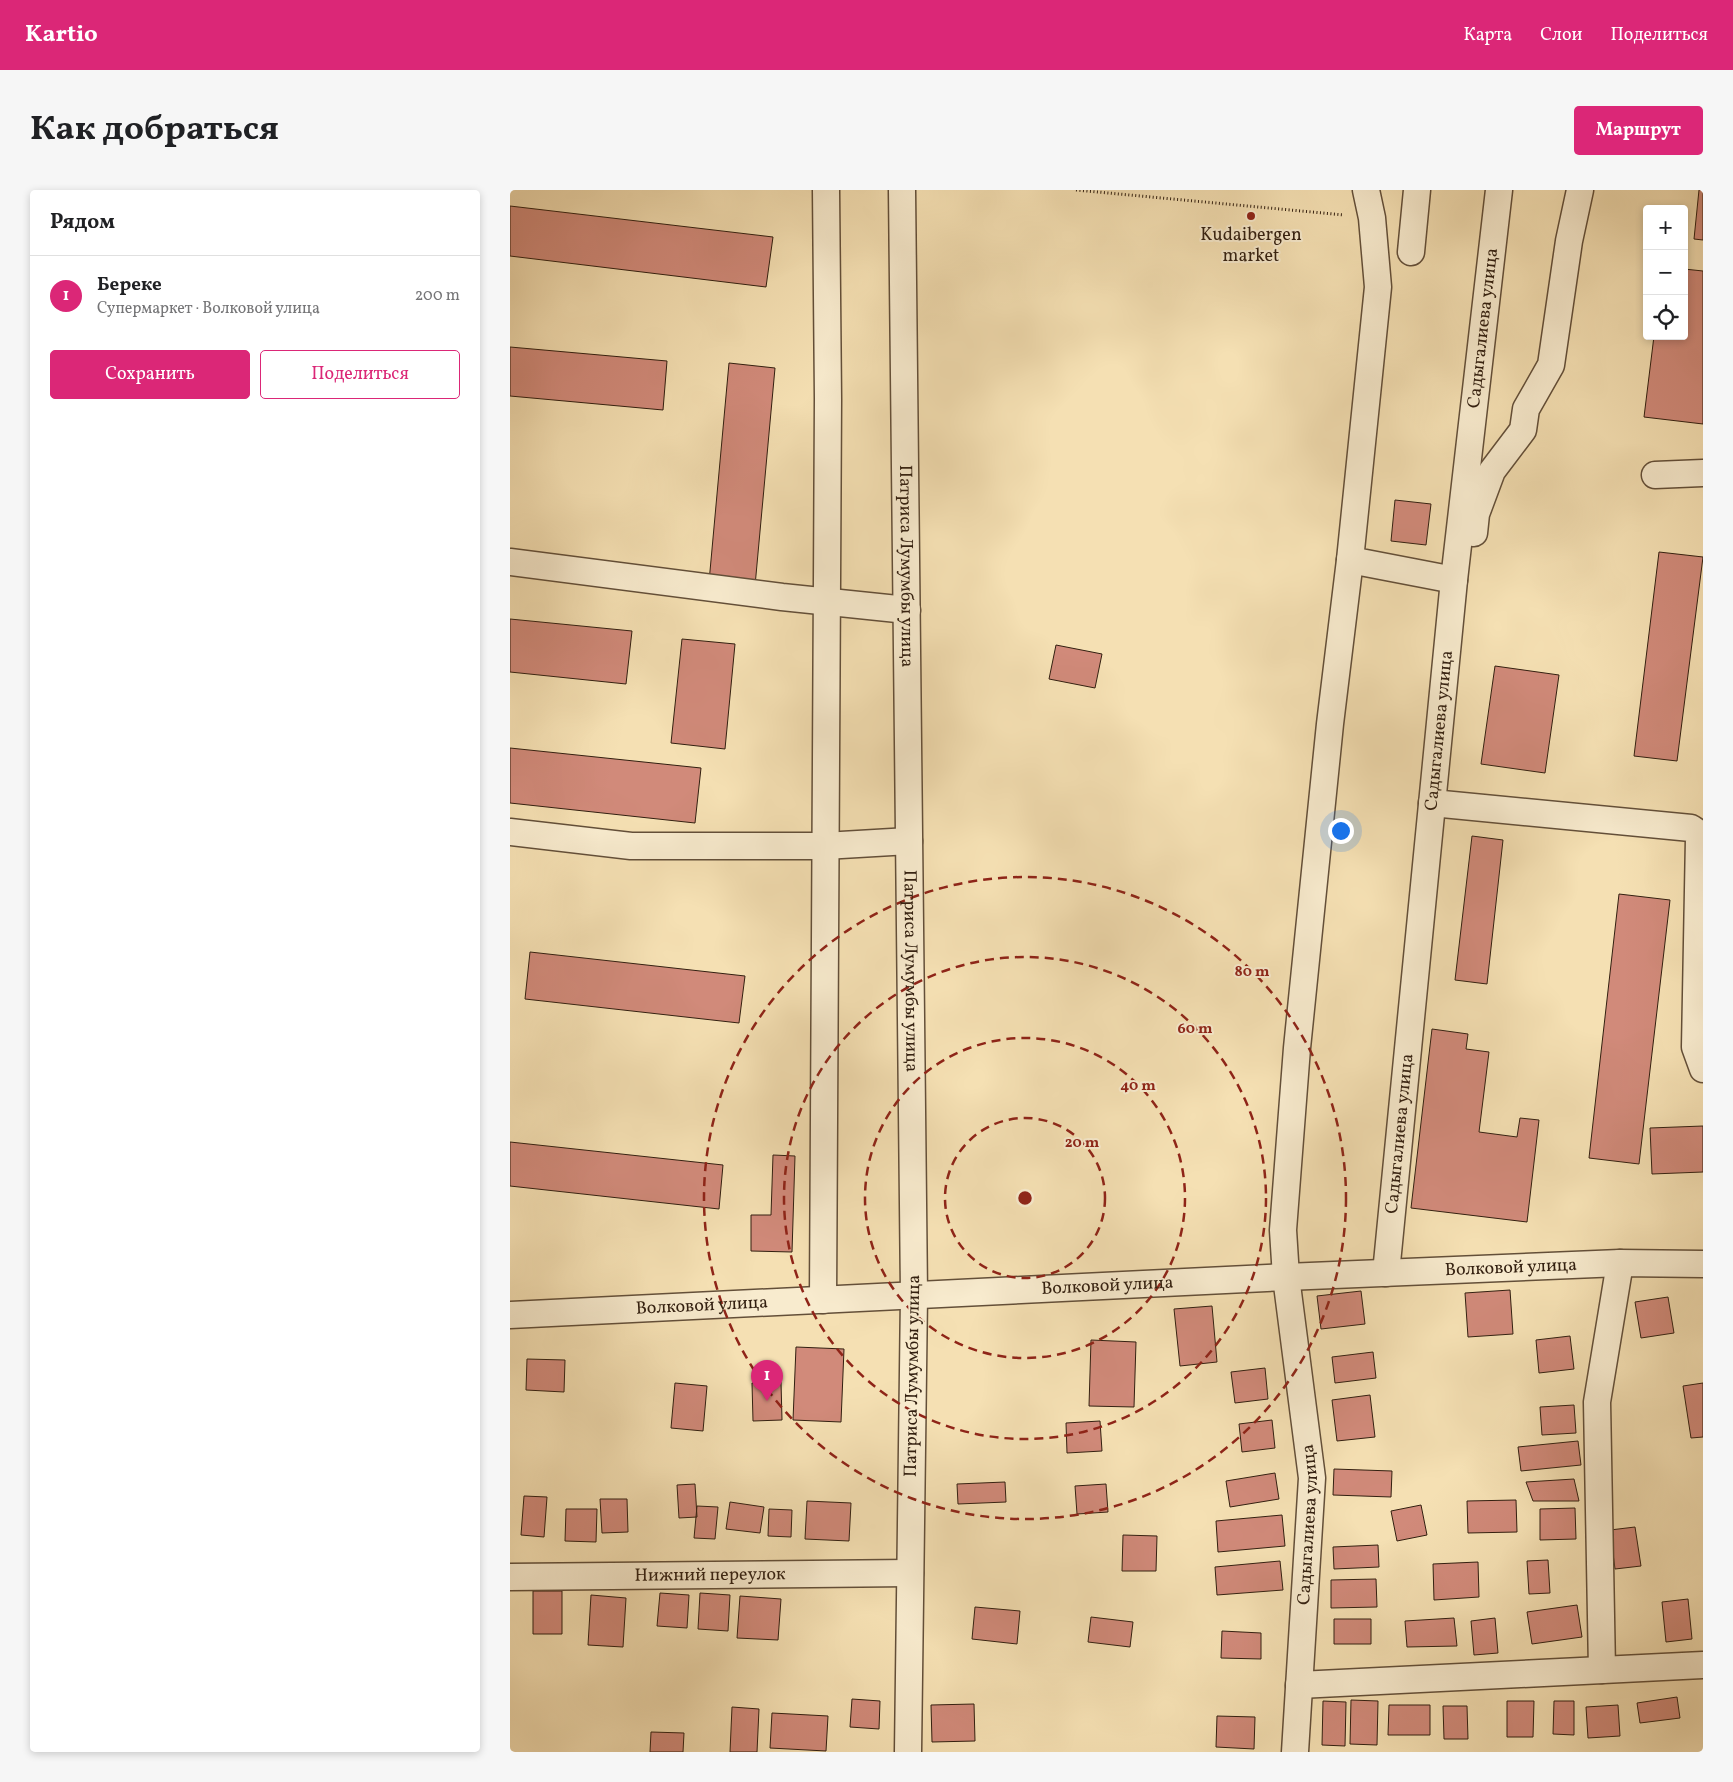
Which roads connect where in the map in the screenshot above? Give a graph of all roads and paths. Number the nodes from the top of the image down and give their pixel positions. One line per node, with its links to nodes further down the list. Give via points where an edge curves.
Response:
1 (826, 190): 15 (street)
2 (902, 190): 16 (street, Патриса Лумумбы улица)
3 (1076, 190): 8 (path)
4 (1366, 190): 8 (street, Садыгалиева улица)
5 (1417, 190): 9 (street)
6 (1499, 190): 14 (street, Садыгалиева улица)
7 (1580, 190): 14 (street, via 1551,365 1526,408 1523,430 1492,471 1476,514 1471,560)
8 (1372, 218): 12 (street, Садыгалиева улица, via 1378,287)
9 (1411, 252)
10 (1703, 473): 11 (street)
11 (1654, 475)
12 (1350, 560): 14 (street); 26 (street, Садыгалиева улица, via 1297,1048 1283,1230)
13 (510, 562): 15 (street)
14 (1454, 580): 17 (street, Садыгалиева улица)
15 (827, 602): 16 (street); 21 (street)
16 (907, 610): 20 (street, Патриса Лумумбы улица)
17 (1432, 803): 18 (street); 25 (street, Садыгалиева улица)
18 (1700, 828): 22 (street, via 1695,1047)
19 (510, 832): 21 (street, via 631,846)
20 (909, 841): 21 (street); 27 (street, Патриса Лумумбы улица)
21 (824, 846): 28 (street)
22 (1703, 1069)
23 (1620, 1263): 24 (street, Волковой улица); 25 (street, Волковой улица); 33 (street, via 1597,1402)
24 (1703, 1264)
25 (1386, 1273): 26 (street, Волковой улица)
26 (1286, 1277): 27 (street, Волковой улица); 34 (street, Садыгалиева улица, via 1312,1478)
27 (914, 1295): 28 (street, Волковой улица); 30 (street, Патриса Лумумбы улица)
28 (823, 1300): 29 (street, Волковой улица)
29 (510, 1315)
30 (910, 1573): 31 (street, Нижний переулок); 35 (street, Патриса Лумумбы улица)
31 (510, 1576)
32 (1703, 1665): 33 (street)
33 (1602, 1670): 34 (street)
34 (1299, 1685): 36 (street, Садыгалиева улица)
35 (908, 1752)
36 (1295, 1752)

